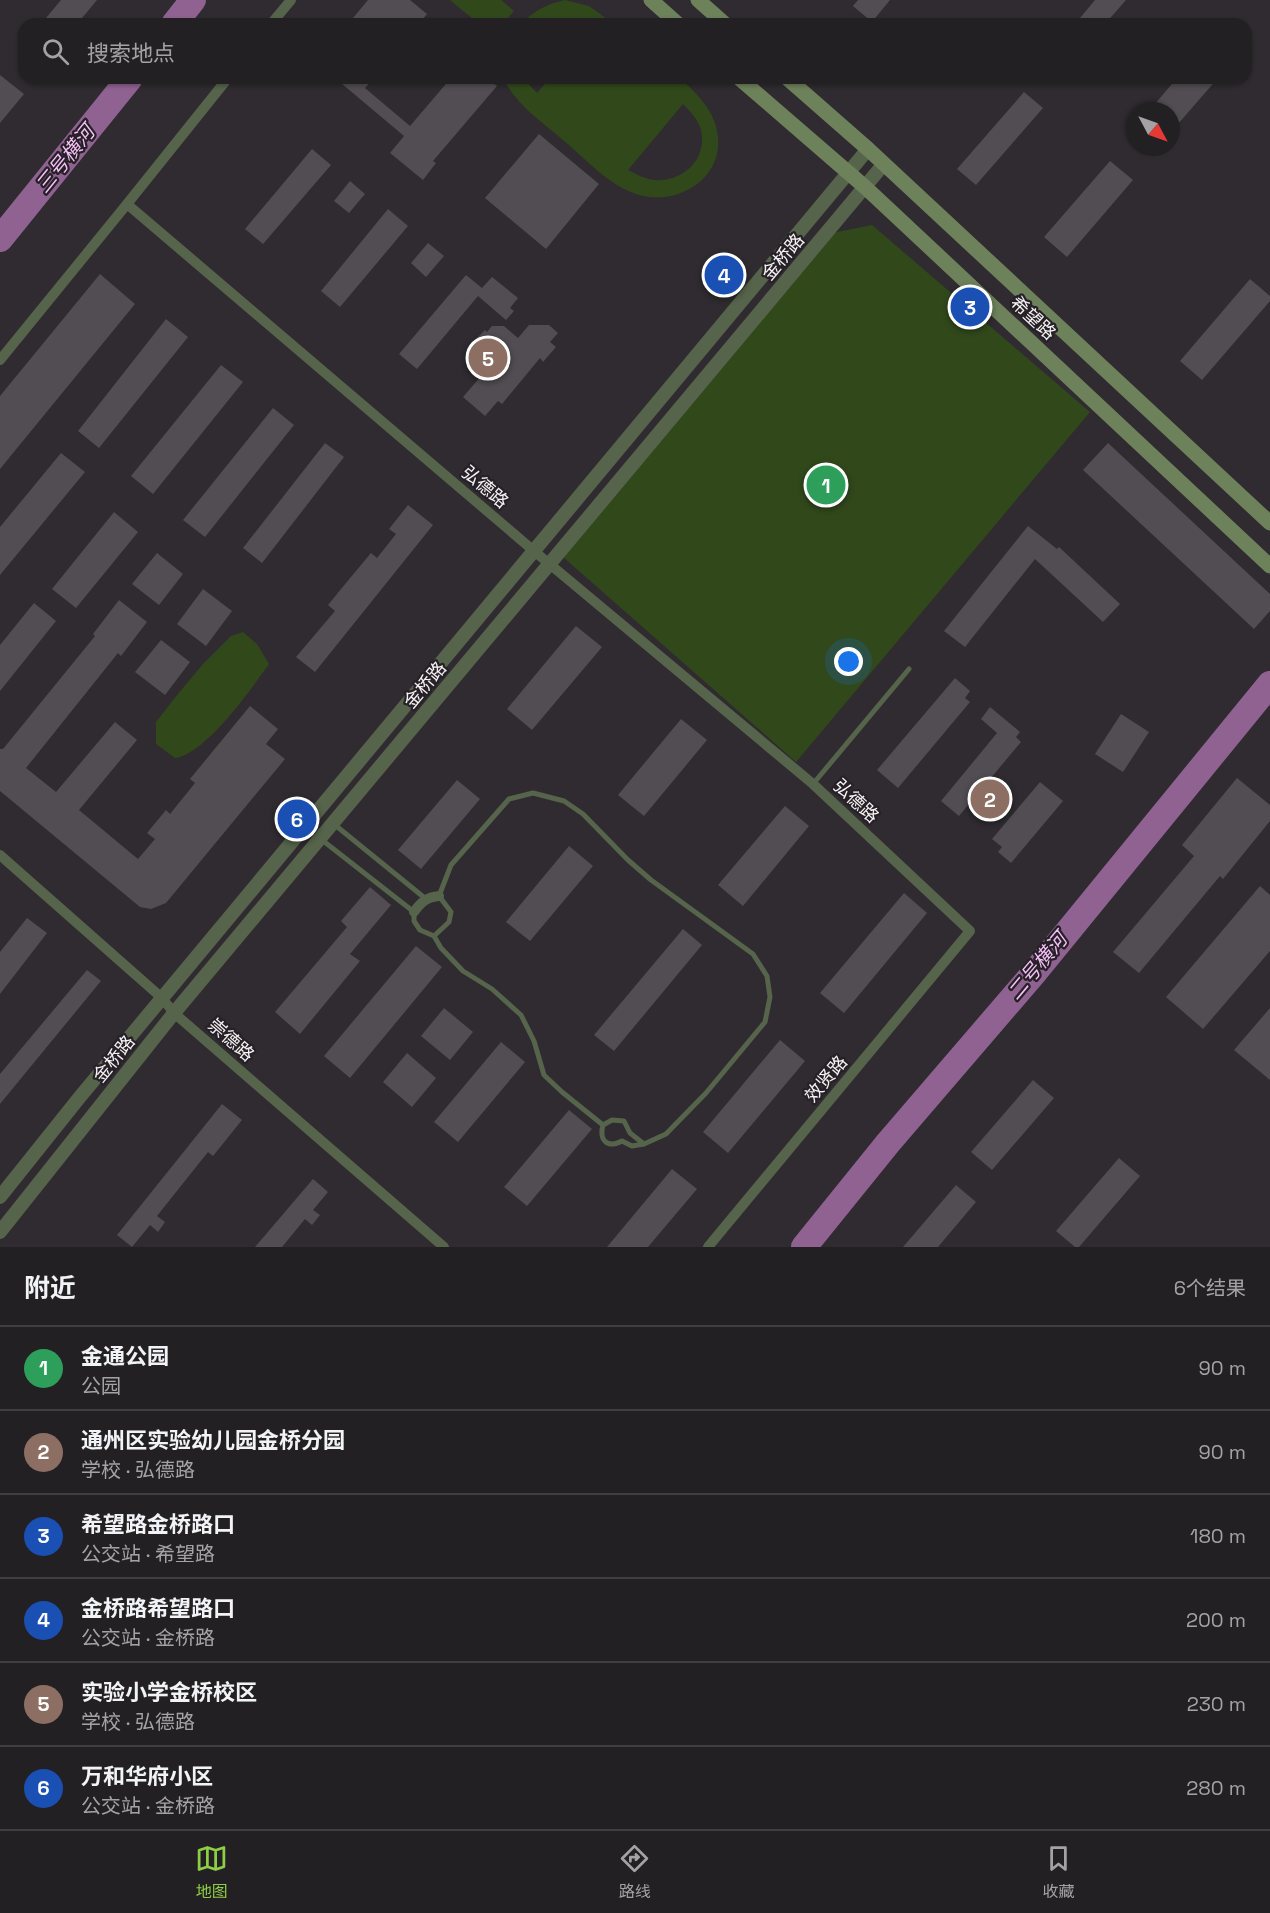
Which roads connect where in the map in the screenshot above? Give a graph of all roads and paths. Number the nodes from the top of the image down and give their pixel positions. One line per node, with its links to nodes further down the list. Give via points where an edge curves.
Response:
1 (291, 0): 4 (street)
2 (651, 0): 5 (main road)
3 (698, 0): 6 (main road)
4 (277, 18)
5 (671, 18)
6 (718, 18)
7 (223, 84): 14 (street)
8 (746, 84): 12 (main road, 希望路)
9 (794, 84): 10 (main road, 希望路)
10 (868, 149): 11 (main road, 希望路); 12 (street, 金桥路)
11 (883, 165): 13 (street, 金桥路); 16 (main road, 希望路)
12 (847, 173): 13 (main road, 希望路); 17 (street, 金桥路)
13 (865, 187): 18 (main road, 希望路); 21 (street, 金桥路)
14 (127, 204): 15 (street); 17 (street, 弘德路)
15 (0, 360)
16 (1270, 523)
17 (534, 551): 20 (street, 弘德路); 29 (street, 金桥路)
18 (1270, 566)
19 (909, 669): 20 (lane)
20 (813, 784): 27 (street, 弘德路)
21 (333, 823): 22 (street, 金桥路); 25 (lane)
22 (320, 839): 26 (lane); 30 (street, 金桥路)
23 (0, 855): 29 (street, 崇德路)
24 (439, 896): 25 (street); 28 (lane, via 451,912 449,922); 32 (lane, via 451,865 509,799 533,793 564,801 583,814 651,880 753,954 767,976 770,997 765,1022 666,1134)
25 (426, 899): 26 (street)
26 (414, 912): 28 (lane, via 420,930)
27 (970, 931): 36 (street, 效贤路)
28 (434, 936): 31 (lane, via 463,971 492,989 521,1015 544,1075)
29 (162, 998): 30 (street, 崇德路); 33 (street, 金桥路)
30 (174, 1013): 34 (street, 金桥路); 35 (street, 崇德路)
31 (603, 1125): 32 (lane, via 612,1120 624,1122); 32 (lane, via 601,1133 607,1143)
32 (644, 1144)
33 (0, 1197)
34 (0, 1232)
35 (444, 1247)
36 (708, 1247)

